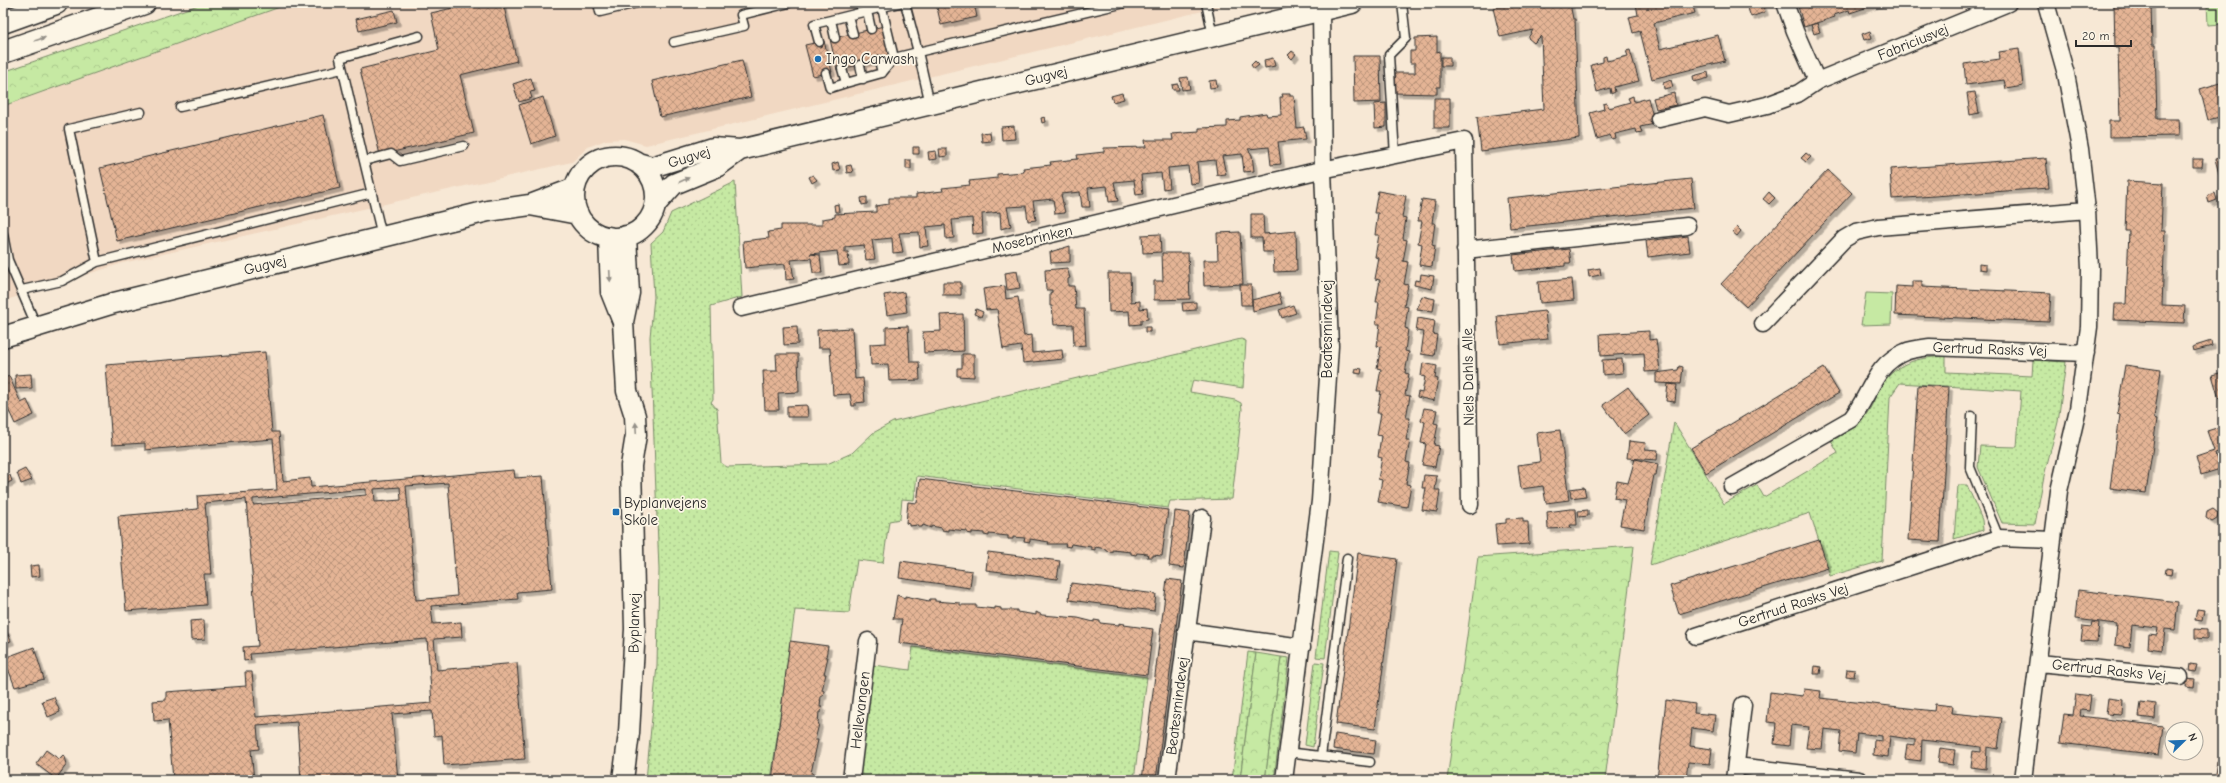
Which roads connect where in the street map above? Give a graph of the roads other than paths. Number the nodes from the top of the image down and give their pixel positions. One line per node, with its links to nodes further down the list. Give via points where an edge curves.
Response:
1 (56, 3): 20 (highway)
2 (144, 3): 28 (highway, one-way to 2)
3 (598, 3): 4 (lane, via 600,12)
4 (637, 3)
5 (788, 3): 26 (lane, via 741,15 744,26)
6 (899, 3): 15 (lane)
7 (905, 3): 29 (lane)
8 (1125, 3): 29 (lane)
9 (1206, 3): 24 (lane)
10 (1352, 3): 16 (street, Gugvej)
11 (1402, 3): 46 (lane, via 1406,38 1389,55)
12 (1785, 3): 38 (street)
13 (2008, 3): 38 (street, Fabriciusvej)
14 (2046, 3): 54 (street, Gertrud Rasks Vej, via 2066,74 2080,149)
15 (882, 8): 17 (lane); 30 (lane)
16 (1321, 10): 24 (street, Gugvej); 49 (street, Beatesmindevej)
17 (867, 11): 18 (lane); 21 (lane)
18 (848, 16): 19 (lane); 22 (lane)
19 (831, 20): 25 (lane); 27 (lane, via 814,24)
20 (3, 22)
21 (871, 29)
22 (853, 34)
23 (419, 36): 33 (lane, via 340,58)
24 (1213, 36): 40 (street, Gugvej)
25 (835, 38)
26 (674, 42)
27 (819, 42)
28 (3, 52)
29 (918, 52): 30 (lane); 40 (lane)
30 (894, 58): 36 (lane)
31 (879, 60): 36 (lane)
32 (860, 65): 37 (lane)
33 (342, 69): 41 (lane); 47 (lane)
34 (842, 69): 39 (lane)
35 (826, 73): 39 (lane, via 830,88)
36 (882, 74): 37 (lane)
37 (863, 79): 39 (lane)
38 (1817, 81): 43 (street, Fabriciusvej, via 1799,93 1767,105 1729,114 1705,108)
39 (846, 83)
40 (930, 104): 45 (street, Gugvej)
41 (180, 107)
42 (141, 112): 62 (lane, via 69,129)
43 (1659, 119)
44 (464, 146): 47 (lane, via 400,161 391,154)
45 (740, 150): 48 (street, Gugvej, via 713,148 652,167); 53 (street, Gugvej, one-way to 45, via 674,184 718,166)
46 (1395, 156): 49 (street, Niels Dahls Alle); 60 (street, Niels Dahls Alle, via 1464,141)
47 (364, 161): 51 (lane)
48 (638, 163): 50 (street, via 617,156 600,159 585,168); 53 (street, via 652,180)
49 (1323, 170): 64 (street, Mosebrinken); 79 (street, Beatesmindevej, via 1330,346 1320,501)
50 (575, 188): 52 (street, Gugvej); 55 (street, via 574,199)
51 (372, 192): 58 (lane); 62 (lane)
52 (530, 205): 55 (street, Gugvej); 58 (street, Gugvej, via 488,211)
53 (655, 205): 59 (street, via 644,225)
54 (2087, 210): 65 (street, via 1878,227 1856,232 1844,239); 68 (street, Gertrud Rasks Vej, via 2090,268)
55 (578, 214): 59 (street, via 593,231)
56 (1687, 226): 60 (street)
57 (3, 234): 61 (lane)
58 (382, 236): 66 (street, Gugvej)
59 (617, 236): 87 (street, Byplanvej, via 630,293 622,322 627,391 636,426 631,466 635,629 629,733)
60 (1465, 250): 71 (street, Niels Dahls Alle)
61 (5, 261): 63 (lane)
62 (97, 262): 63 (lane, via 62,281)
63 (22, 290): 66 (lane)
64 (741, 308)
65 (1763, 324)
66 (36, 325): 67 (street, Gugvej)
67 (3, 337)
68 (2086, 353): 70 (street, Gertrud Rasks Vej, via 1930,346 1905,352 1884,364 1872,382 1862,406 1852,419); 74 (street, Gertrud Rasks Vej, via 2078,409 2059,491)
69 (1972, 416): 73 (lane, via 1970,467)
70 (1732, 487)
71 (1470, 505)
72 (1202, 518): 76 (street, Beatesmindevej)
73 (1999, 538): 74 (street, Gertrud Rasks Vej); 77 (street, Gertrud Rasks Vej)
74 (2052, 540): 80 (street, Gertrud Rasks Vej)
75 (1347, 558): 84 (lane)
76 (1186, 632): 79 (street); 89 (street, Beatesmindevej)
77 (1696, 636)
78 (868, 641): 88 (street, Hellevangen)
79 (1302, 647): 83 (street, Beatesmindevej)
80 (2039, 663): 81 (street, Gertrud Rasks Vej); 92 (street, Gertrud Rasks Vej)
81 (2180, 677)
82 (1743, 705): 86 (street)
83 (1287, 752): 84 (lane); 90 (street, Beatesmindevej)
84 (1322, 756): 85 (lane)
85 (1370, 762)
86 (1735, 773): 91 (street)
87 (623, 780)
88 (851, 780)
89 (1167, 780)
90 (1284, 780)
91 (1859, 780)
92 (2023, 780)

